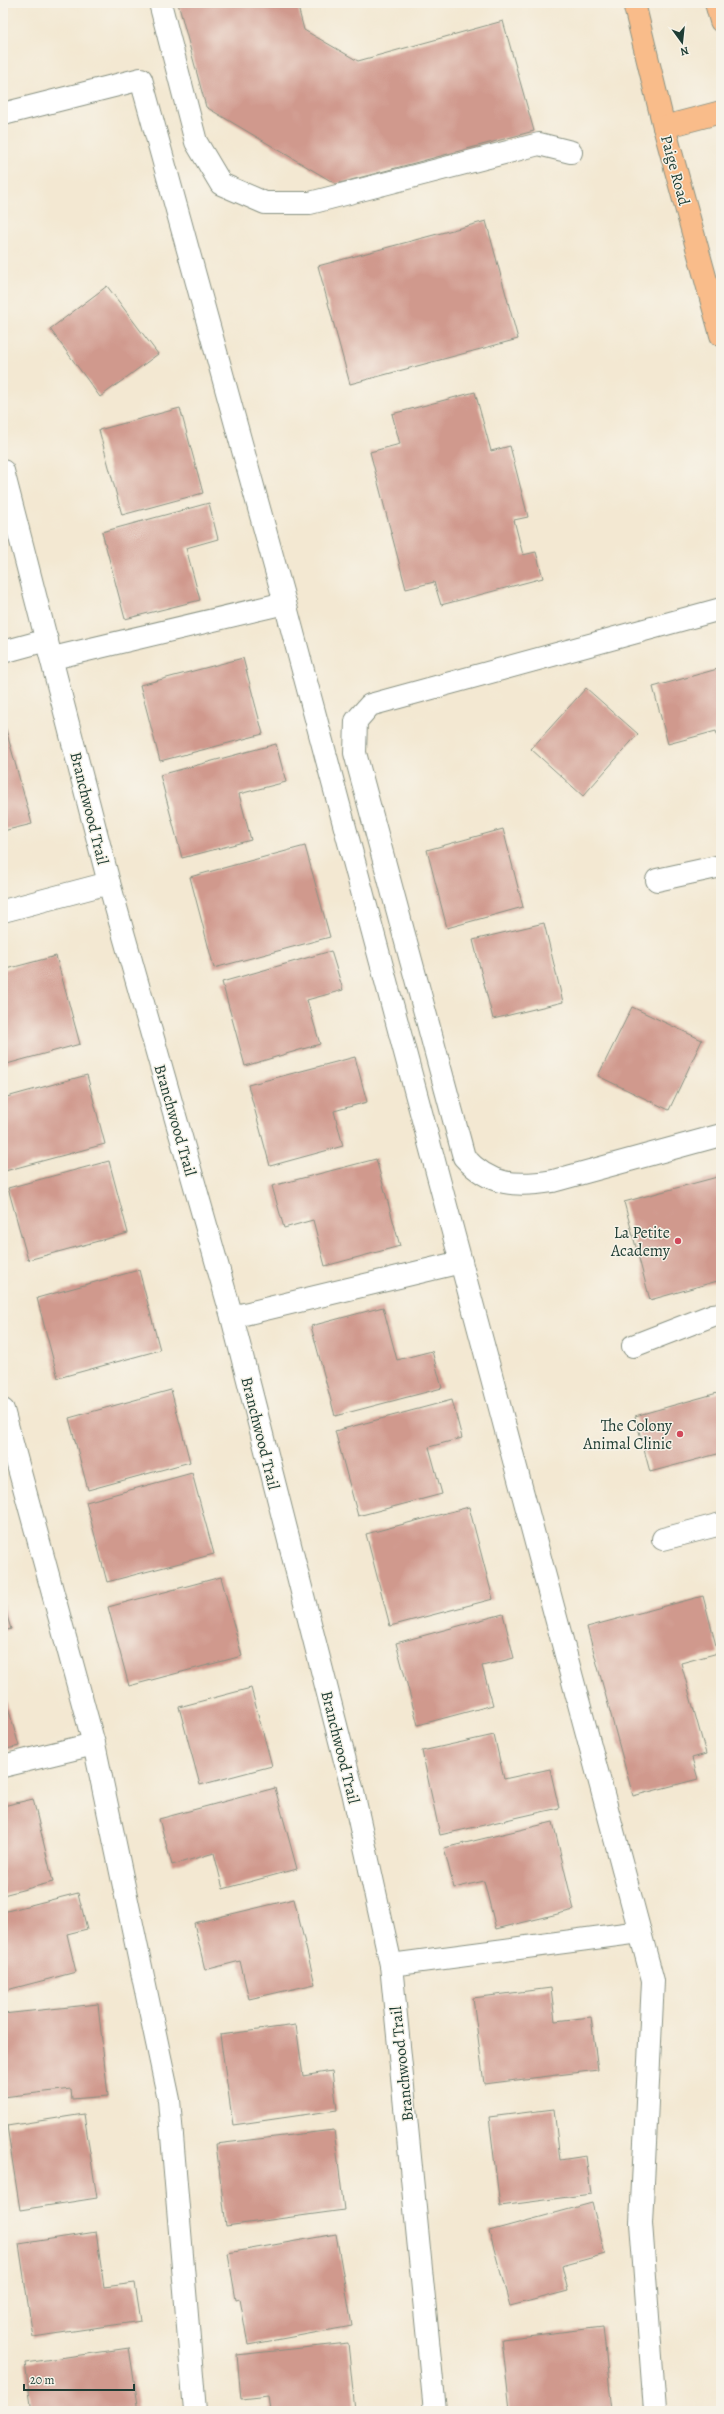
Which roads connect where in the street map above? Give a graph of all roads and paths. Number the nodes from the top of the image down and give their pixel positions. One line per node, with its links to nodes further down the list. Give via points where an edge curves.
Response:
1 (160, 3): 8 (street, via 196,142 221,184 265,203 310,203 539,144)
2 (634, 3): 7 (main road, Paige Road)
3 (716, 3): 4 (main road)
4 (721, 21)
5 (721, 112): 7 (main road)
6 (3, 114): 11 (street, via 141,79)
7 (664, 127): 9 (main road, Paige Road)
8 (571, 152)
9 (721, 335)
10 (3, 471): 13 (street, Branchwood Trail)
11 (285, 603): 13 (street); 20 (street)
12 (721, 609): 19 (street, via 370,705 356,721 355,753 464,1157 475,1169 502,1182 525,1186)
13 (50, 649): 14 (street); 17 (street, Branchwood Trail)
14 (3, 652)
15 (721, 866): 16 (street)
16 (657, 880)
17 (109, 883): 18 (street); 22 (street, Branchwood Trail)
18 (3, 911)
19 (721, 1135)
20 (461, 1262): 22 (street); 29 (street)
21 (721, 1314): 23 (street)
22 (232, 1317): 30 (street, Branchwood Trail, via 353,1792)
23 (633, 1346)
24 (3, 1410): 27 (street)
25 (721, 1524): 26 (street)
26 (663, 1539)
27 (94, 1744): 28 (street); 31 (street, via 169,2100)
28 (3, 1766)
29 (640, 1932): 30 (street); 33 (street, via 653,1981 641,2222)
30 (391, 1965): 32 (street, Branchwood Trail)
31 (195, 2411)
32 (435, 2411)
33 (655, 2411)

